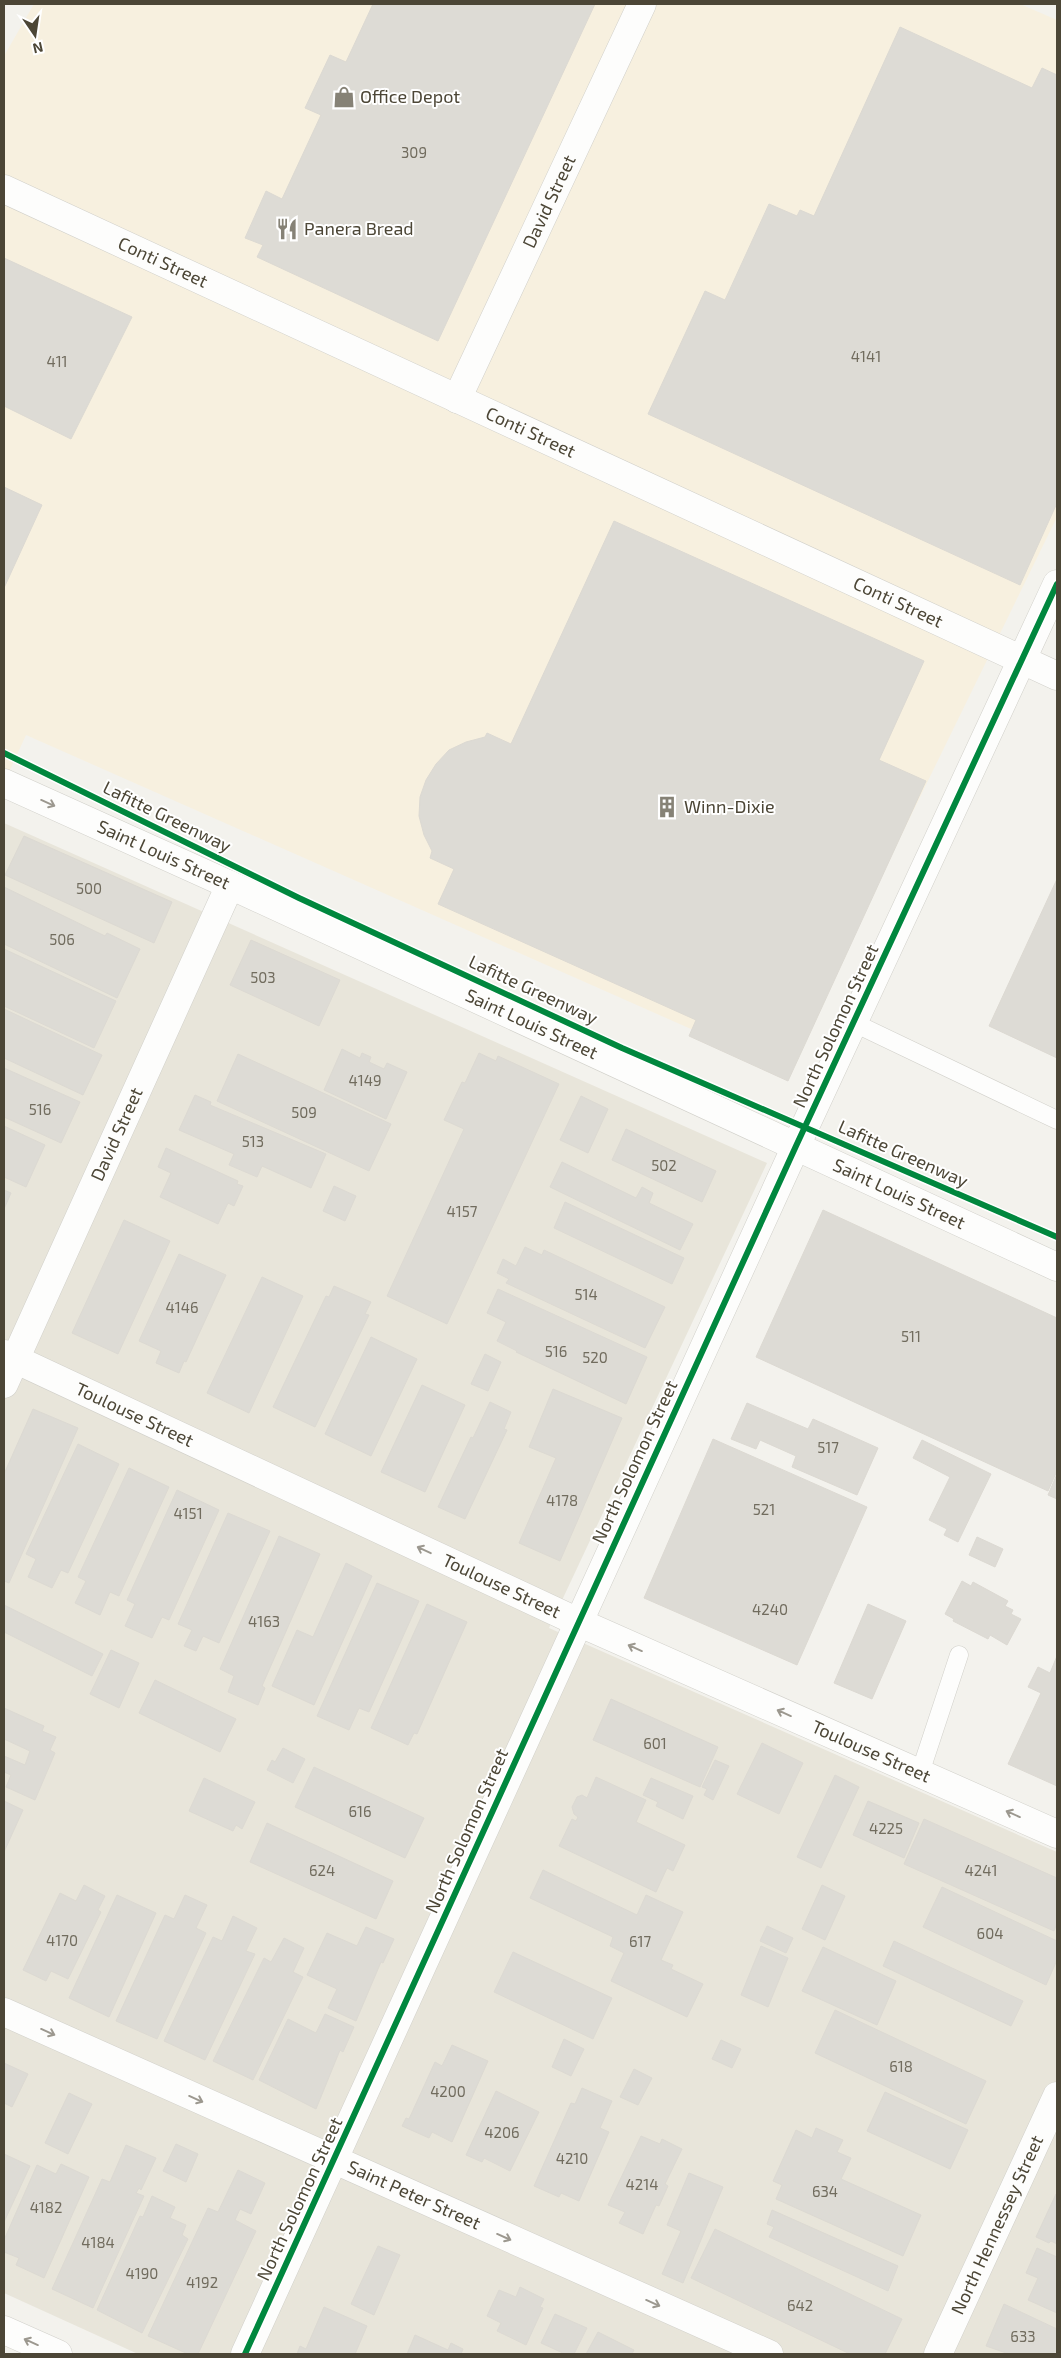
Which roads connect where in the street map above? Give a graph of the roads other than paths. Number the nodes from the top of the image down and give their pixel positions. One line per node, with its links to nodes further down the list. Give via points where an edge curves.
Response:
1 (642, 4): 3 (street, David Street)
2 (4, 189): 3 (street, Conti Street)
3 (457, 399): 5 (street, Conti Street)
4 (1057, 584): 5 (street, North Solomon Street)
5 (1022, 659): 6 (street, Conti Street); 9 (street, North Solomon Street)
6 (1057, 676)
7 (4, 783): 8 (street, Saint Louis Street, one-way to 8)
8 (230, 885): 11 (street, Saint Louis Street); 13 (street, David Street)
9 (854, 1023): 10 (lane); 11 (street, North Solomon Street)
10 (1057, 1120)
11 (796, 1146): 12 (street, Saint Louis Street); 14 (street, North Solomon Street)
12 (1057, 1267)
13 (7, 1366): 14 (street, Toulouse Street, one-way to 13)
14 (578, 1622): 16 (street, Toulouse Street, one-way to 14); 20 (street, North Solomon Street)
15 (959, 1655): 16 (lane)
16 (920, 1773): 17 (street, Toulouse Street, one-way to 16)
17 (1057, 1834)
18 (4, 2012): 20 (street, Saint Peter Street, one-way to 20)
19 (1057, 2096): 25 (street, North Hennessey Street)
20 (334, 2161): 23 (street, North Solomon Street); 24 (street, Saint Peter Street, one-way to 24)
21 (4, 2330): 22 (street, one-way to 21)
22 (58, 2354)
23 (245, 2354)
24 (769, 2354)
25 (938, 2354)

